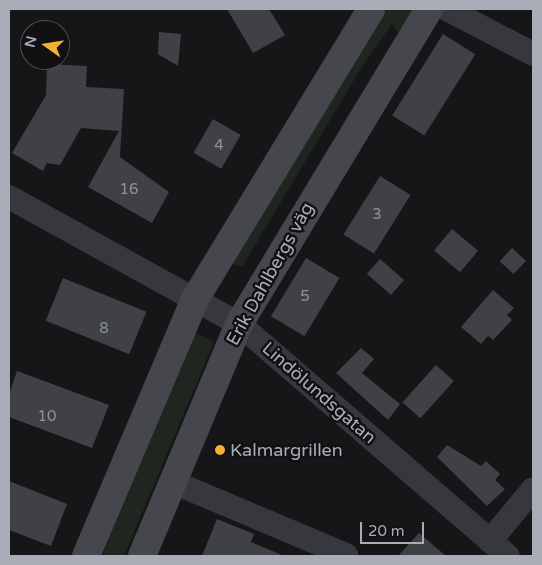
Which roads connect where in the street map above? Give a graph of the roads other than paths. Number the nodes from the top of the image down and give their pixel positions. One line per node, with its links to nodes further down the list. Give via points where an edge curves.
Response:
1 (371, 9): 6 (main road)
2 (429, 9): 7 (main road, Erik Dahlbergs väg, via 309,201)
3 (447, 9): 4 (street)
4 (533, 54)
5 (9, 197): 6 (street, Lindölundsgatan)
6 (195, 299): 7 (street, Lindölundsgatan); 12 (main road)
7 (239, 324): 8 (main road, Erik Dahlbergs väg); 10 (street, Lindölundsgatan)
8 (173, 482): 11 (street); 13 (main road, Erik Dahlbergs väg)
9 (533, 489): 10 (street)
10 (499, 549)
11 (346, 555)
12 (86, 556)
13 (142, 556)

